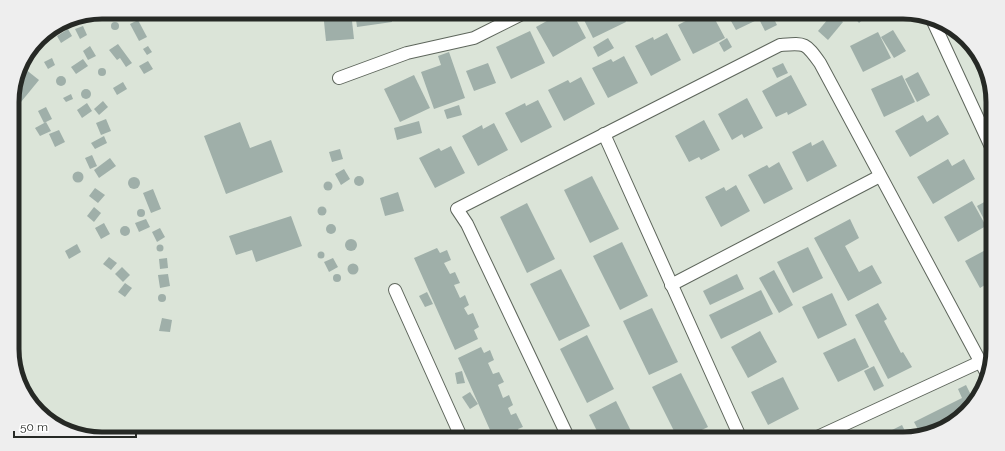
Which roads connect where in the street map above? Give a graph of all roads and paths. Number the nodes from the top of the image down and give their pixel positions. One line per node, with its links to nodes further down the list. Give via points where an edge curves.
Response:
1 (514, 19): 3 (street, via 474,38 407,53)
2 (934, 25): 5 (street)
3 (339, 78)
4 (604, 134): 6 (street, via 767,51 780,45 800,43 809,48 820,63); 7 (street); 12 (street, via 457,209 467,224)
5 (986, 136)
6 (880, 176): 7 (street); 9 (street)
7 (671, 285): 13 (street)
8 (395, 290): 11 (street)
9 (980, 362): 10 (street); 14 (street)
10 (984, 368)
11 (459, 432)
12 (565, 432)
13 (738, 432)
14 (827, 432)

